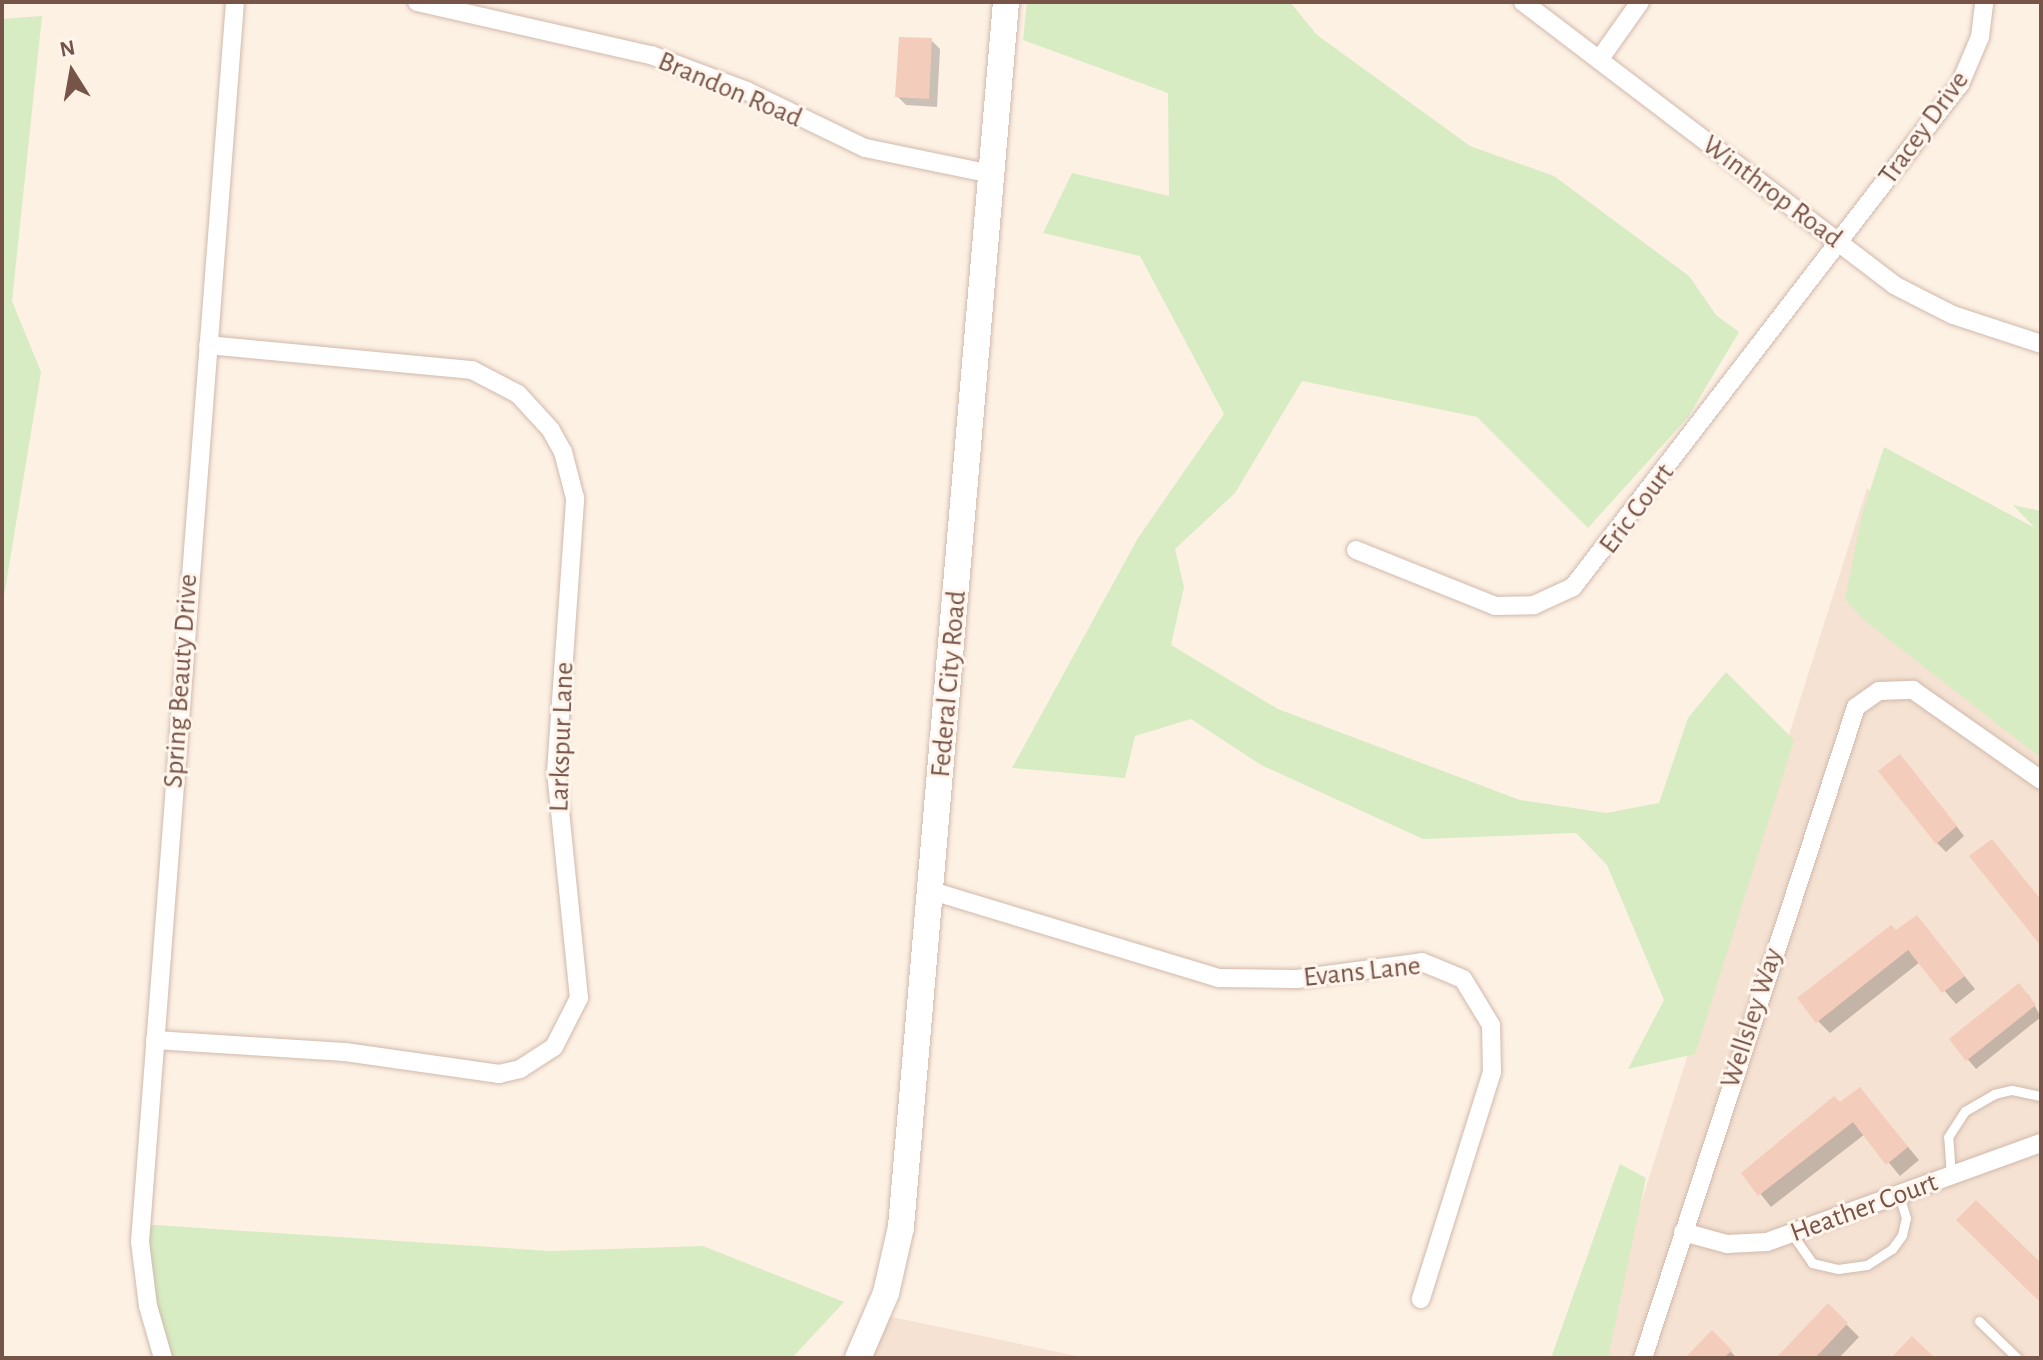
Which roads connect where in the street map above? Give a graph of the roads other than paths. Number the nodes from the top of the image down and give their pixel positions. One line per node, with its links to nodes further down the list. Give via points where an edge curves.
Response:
1 (235, 2): 11 (street, Spring Beauty Drive)
2 (417, 2): 8 (street, Brandon Road, via 651,55 747,91 865,148)
3 (1006, 2): 8 (street, Federal City Road)
4 (1523, 2): 7 (street, Winthrop Road)
5 (1640, 2): 7 (street)
6 (1984, 2): 9 (street, Tracey Drive, via 1980,37 1960,84)
7 (1599, 60): 9 (street, Winthrop Road)
8 (992, 174): 14 (street, Federal City Road)
9 (1839, 244): 10 (street, Winthrop Road, via 1926,303); 12 (street, Eric Court, via 1573,587 1534,605 1495,606)
10 (2041, 344)
11 (208, 345): 15 (street, Spring Beauty Drive); 15 (street, Larkspur Lane, via 472,370 518,394 551,430 575,498 556,773 579,998 554,1047 520,1069 499,1074 345,1052)
12 (1356, 550)
13 (2041, 780): 20 (street, Wellsley Way, via 1927,696 1896,688 1879,691 1848,720)
14 (932, 891): 22 (street, Evans Lane, via 1219,978 1285,980 1422,962 1463,979 1491,1025 1492,1072); 25 (street, Federal City Road, via 901,1227 886,1293)
15 (155, 1040): 24 (street, Spring Beauty Drive, via 140,1242 148,1306)
16 (2041, 1096): 18 (lane, via 2012,1090 1965,1111 1948,1137)
17 (2041, 1143): 18 (street, Heather Court)
18 (1951, 1176): 19 (street, Heather Court)
19 (1899, 1195): 21 (street, Heather Court); 21 (lane, via 1906,1218 1902,1235 1892,1249 1867,1265 1838,1269 1812,1263)
20 (1683, 1232): 21 (street, Heather Court, via 1747,1246); 26 (street, Wellsley Way)
21 (1792, 1234)
22 (1421, 1299)
23 (1979, 1321): 27 (lane)
24 (163, 1358)
25 (858, 1358)
26 (1643, 1358)
27 (2017, 1358)

